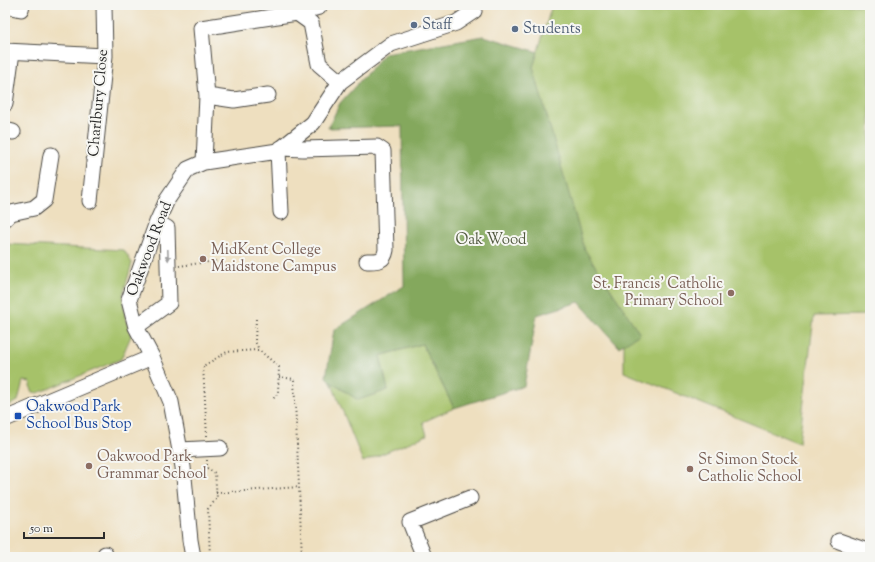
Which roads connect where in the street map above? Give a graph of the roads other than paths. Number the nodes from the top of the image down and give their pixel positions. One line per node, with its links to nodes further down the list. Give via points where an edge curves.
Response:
1 (104, 5): 6 (street, Charlbury Close)
2 (319, 7): 4 (street)
3 (474, 11): 7 (street, via 456,23 390,44)
4 (297, 13): 7 (street, via 311,23 319,64); 9 (street, via 201,28)
5 (8, 51): 6 (street); 10 (street)
6 (105, 56): 14 (street, Charlbury Close)
7 (340, 82): 11 (street, via 313,123)
8 (268, 95): 9 (street, via 234,100)
9 (207, 96): 13 (street)
10 (5, 104)
11 (280, 149): 13 (street, Oakwood Road); 15 (street); 18 (street, Oakwood Road, via 377,147 383,151 386,250 380,261)
12 (51, 155): 16 (street, via 44,200 34,208 11,213)
13 (204, 162): 17 (street, Oakwood Road, via 188,169)
14 (90, 201)
15 (281, 212)
16 (5, 219)
17 (157, 222): 19 (street, Oakwood Road, via 129,300); 19 (street, one-way to 19, via 167,228 169,303)
18 (367, 262)
19 (136, 327): 20 (street, Oakwood Road)
20 (152, 357): 21 (street); 23 (street, Oakwood Road, via 171,402)
21 (5, 419)
22 (214, 448): 23 (street)
23 (180, 450): 27 (street, Oakwood Road)
24 (470, 498): 28 (street, via 410,522)
25 (839, 541): 26 (street)
26 (870, 552)
27 (193, 557)
28 (424, 557)

